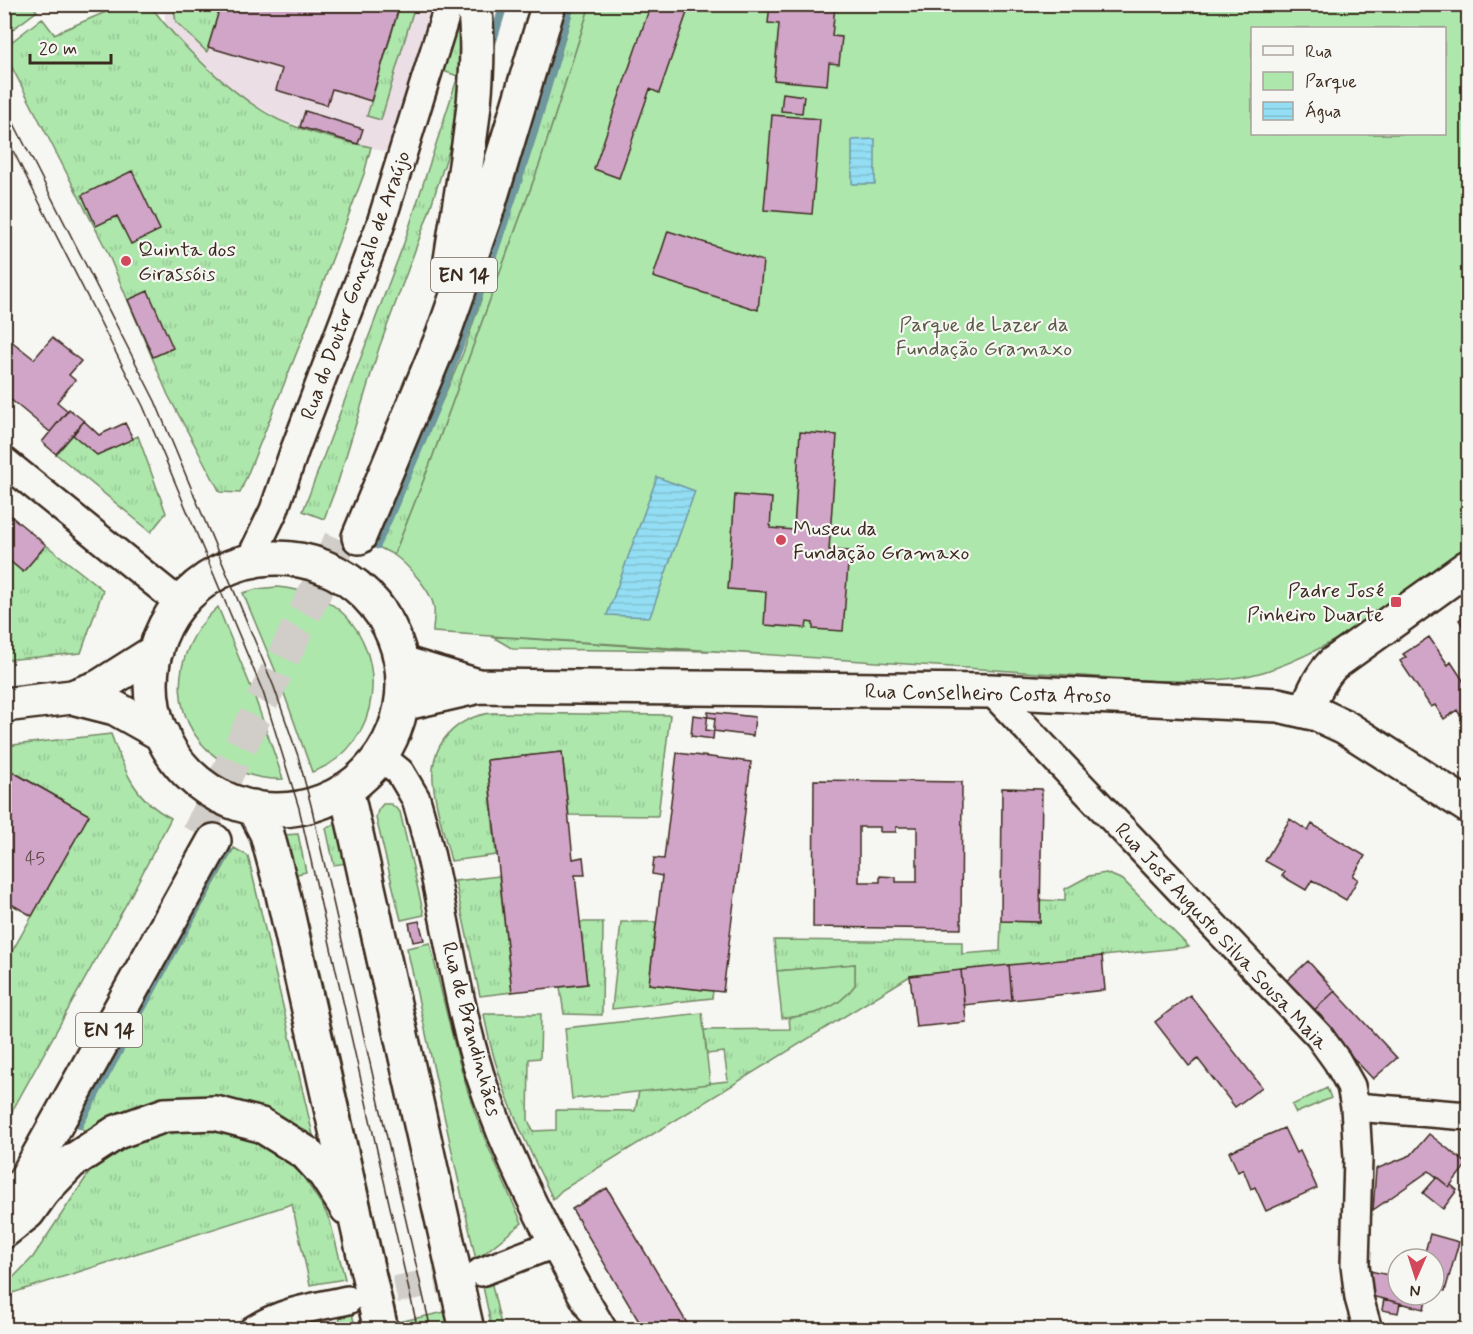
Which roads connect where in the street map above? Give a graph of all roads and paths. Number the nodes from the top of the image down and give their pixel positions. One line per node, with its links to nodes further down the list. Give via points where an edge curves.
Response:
1 (449, 4): 7 (street, Rua do Doutor Gonçalo de Araújo, via 380,226 274,510)
2 (474, 4): 5 (main road, via 476,70)
3 (532, 4): 5 (main road, EN 14)
4 (549, 4): 5 (main road, EN 14, via 486,213 443,335 352,533)
5 (451, 260)
6 (4, 461): 9 (street)
7 (249, 561): 9 (main road, via 214,576); 11 (main road, via 304,561 343,576 377,606 388,623)
8 (1468, 567): 17 (main road, via 1327,670)
9 (181, 604): 10 (main road)
10 (156, 651): 14 (main road, via 99,687); 18 (main road, via 152,687)
11 (402, 663): 12 (main road, Rua Conselheiro Costa Aroso); 15 (main road)
12 (480, 686): 13 (main road, Rua Conselheiro Costa Aroso); 15 (main road, Rua Conselheiro Costa Aroso)
13 (991, 691): 17 (main road, Rua Conselheiro Costa Aroso, via 1249,703); 23 (street, Rua José Augusto Silva Sousa Maia, via 1319,1036 1351,1086)
14 (72, 697): 16 (main road); 18 (main road, via 115,708)
15 (402, 704): 19 (main road, via 395,731)
16 (4, 705)
17 (1307, 710): 21 (main road, Rua Conselheiro Costa Aroso, via 1345,727)
18 (163, 735): 22 (main road, via 187,773 217,795)
19 (380, 756): 20 (main road, via 364,776); 29 (street, Rua de Brandinhães, via 400,772 416,799 480,1074 501,1132)
20 (346, 789): 22 (main road, via 299,808); 34 (main road)
21 (1468, 806)
22 (252, 807): 27 (main road, via 272,850)
23 (1355, 1107): 24 (street); 36 (street, Rua José Augusto Silva Sousa Maia, via 1358,1158 1354,1264)
24 (1468, 1116)
25 (4, 1186): 26 (main road, EN 14, via 206,837)
26 (4, 1218)
27 (356, 1221): 28 (main road, via 306,1153 261,1125 215,1113 165,1114 117,1132 71,1162 28,1212); 33 (main road)
28 (4, 1231)
29 (554, 1244): 30 (street); 35 (street, Rua de Brandinhães)
30 (481, 1272)
31 (348, 1300): 32 (street, via 282,1315)
32 (253, 1329)
33 (381, 1329)
34 (467, 1329)
35 (603, 1329)
36 (1368, 1329)

